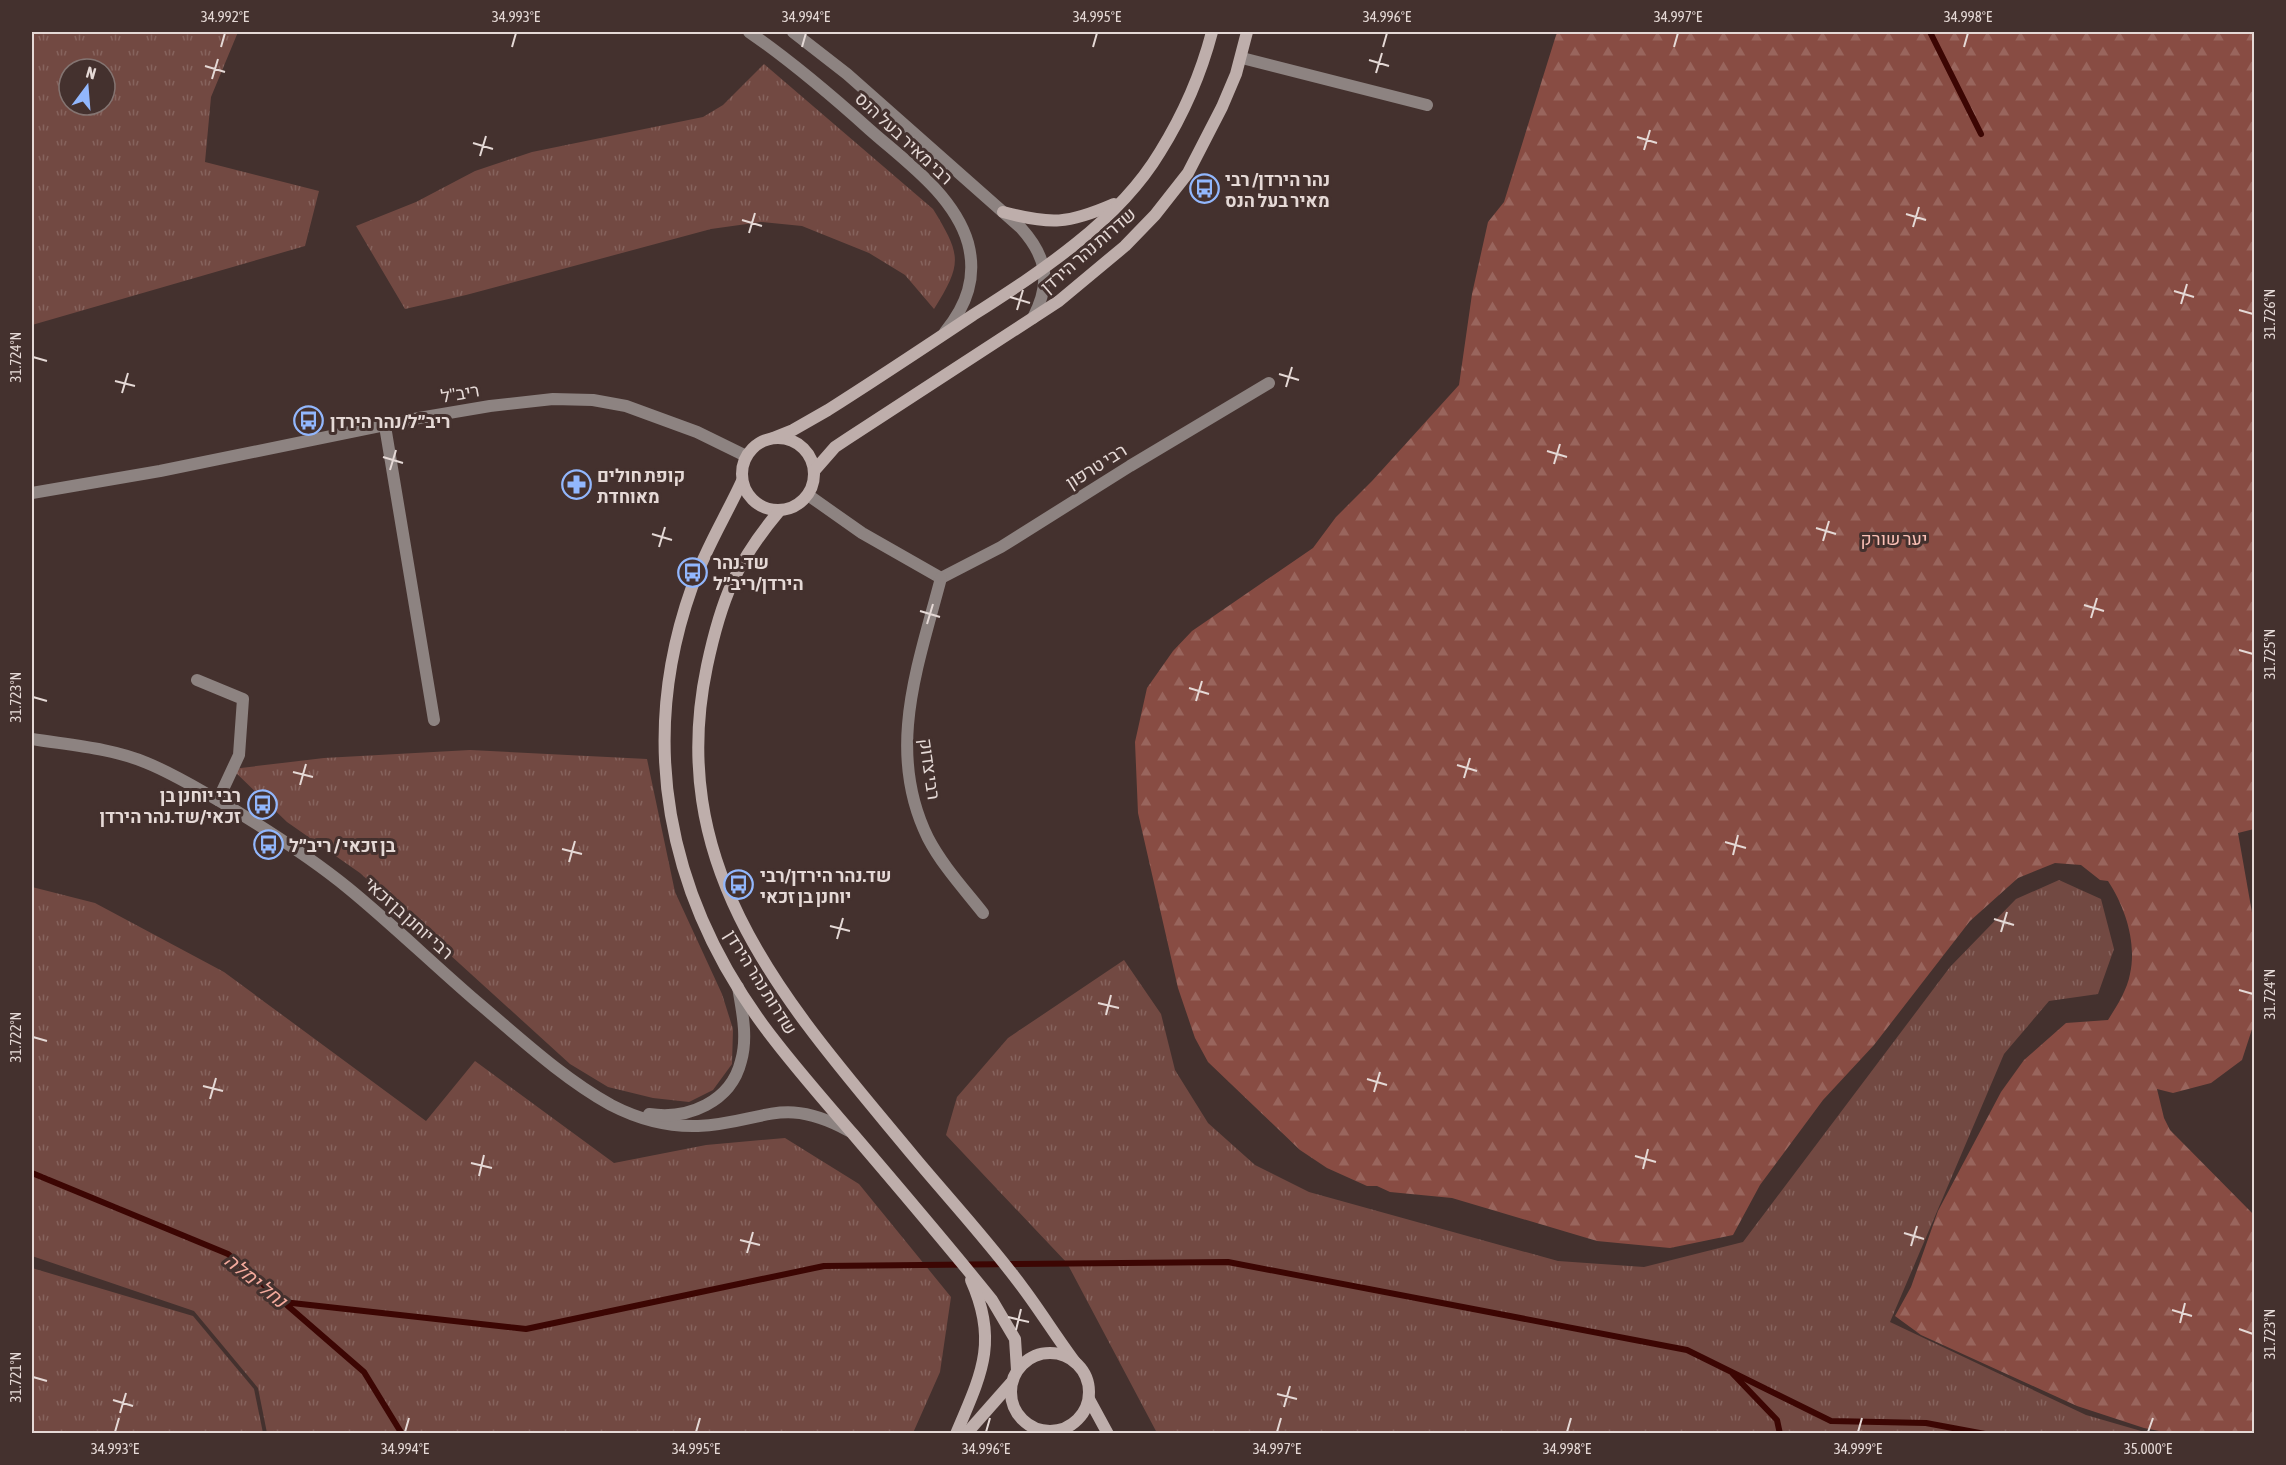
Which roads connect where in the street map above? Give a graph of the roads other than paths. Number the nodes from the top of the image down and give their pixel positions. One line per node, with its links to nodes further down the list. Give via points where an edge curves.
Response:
1 (749, 32): 11 (street, רבי מאיר בעל הנס, via 830,94 947,203 967,241 972,277 964,305)
2 (793, 32): 8 (street, רבי מאיר בעל הנס, via 847,74)
3 (1212, 32): 7 (main road, שדרות נהר הירדן, via 1204,63 1160,154)
4 (1247, 32): 5 (main road, שדרות נהר הירדן)
5 (1242, 58): 6 (street); 10 (main road, שדרות נהר הירדן, via 1188,173 1155,215 1095,272)
6 (1427, 105)
7 (1120, 201): 8 (main road, via 1077,219 1058,222); 9 (main road, שדרות נהר הירדן, via 1101,222)
8 (1003, 212): 9 (street, רבי מאיר בעל הנס, via 1033,242)
9 (1044, 268): 10 (street, רבי מאיר בעל הנס, via 1042,300); 11 (main road, שדרות נהר הירדן)
10 (1033, 318): 16 (main road, שדרות נהר הירדן, via 847,439)
11 (942, 336): 14 (main road, שדרות נהר הירדן, via 807,423)
12 (1269, 383): 21 (street, רבי טרפון, via 1001,547)
13 (385, 426): 15 (street, ריב"ל, via 490,406 553,399 593,400 626,406 698,432); 18 (street, ריב"ל); 23 (street)
14 (773, 438): 15 (main road, via 758,444); 16 (main road, via 796,442 811,459)
15 (746, 456): 17 (main road)
16 (814, 471): 19 (main road)
17 (742, 481): 20 (main road, via 752,499); 27 (main road, שדרות נהר הירדן, via 706,552 689,597 666,699 663,757 676,846 712,940)
18 (32, 493)
19 (808, 495): 20 (main road, via 796,506); 21 (street, via 862,533)
20 (780, 510): 31 (main road, שדרות נהר הירדן, via 746,554 723,600 699,712 697,756 702,799 709,838 723,879 742,925 790,1004 1023,1288)
21 (941, 578): 26 (street, רבי צדוק, via 907,728 911,796 929,839)
22 (197, 680): 25 (street, via 243,699 239,755)
23 (434, 720)
24 (32, 739): 25 (street, רבי יוחנן בן זכאי, via 146,762)
25 (218, 800): 28 (street, רבי יוחנן בן זכאי, via 273,833 348,888 559,1071)
26 (983, 913)
27 (738, 986): 28 (street, רבי יוחנן בן זכאי, via 744,1023 743,1051 736,1076 725,1092 704,1106 675,1114 658,1115); 29 (main road, שדרות נהר הירדן, via 762,1023)
28 (612, 1105): 29 (street, רבי יוחנן בן זכאי, via 642,1118 699,1126 795,1112 831,1121)
29 (851, 1132): 30 (main road, שדרות נהר הירדן)
30 (964, 1265): 32 (main road, שדרות נהר הירדן, via 1008,1324 1015,1339); 37 (main road, via 981,1304 987,1337 982,1370)
31 (1075, 1362): 32 (main road, via 1066,1356 1044,1353 1024,1362); 34 (main road, via 1087,1378)
32 (1017, 1370): 33 (main road)
33 (1011, 1383): 35 (main road, via 1010,1395 1016,1412); 38 (main road)
34 (1089, 1399): 36 (main road, via 1077,1422); 39 (main road)
35 (1036, 1432): 36 (main road)
36 (1054, 1433)
37 (956, 1434)
38 (966, 1434)
39 (1108, 1434)

